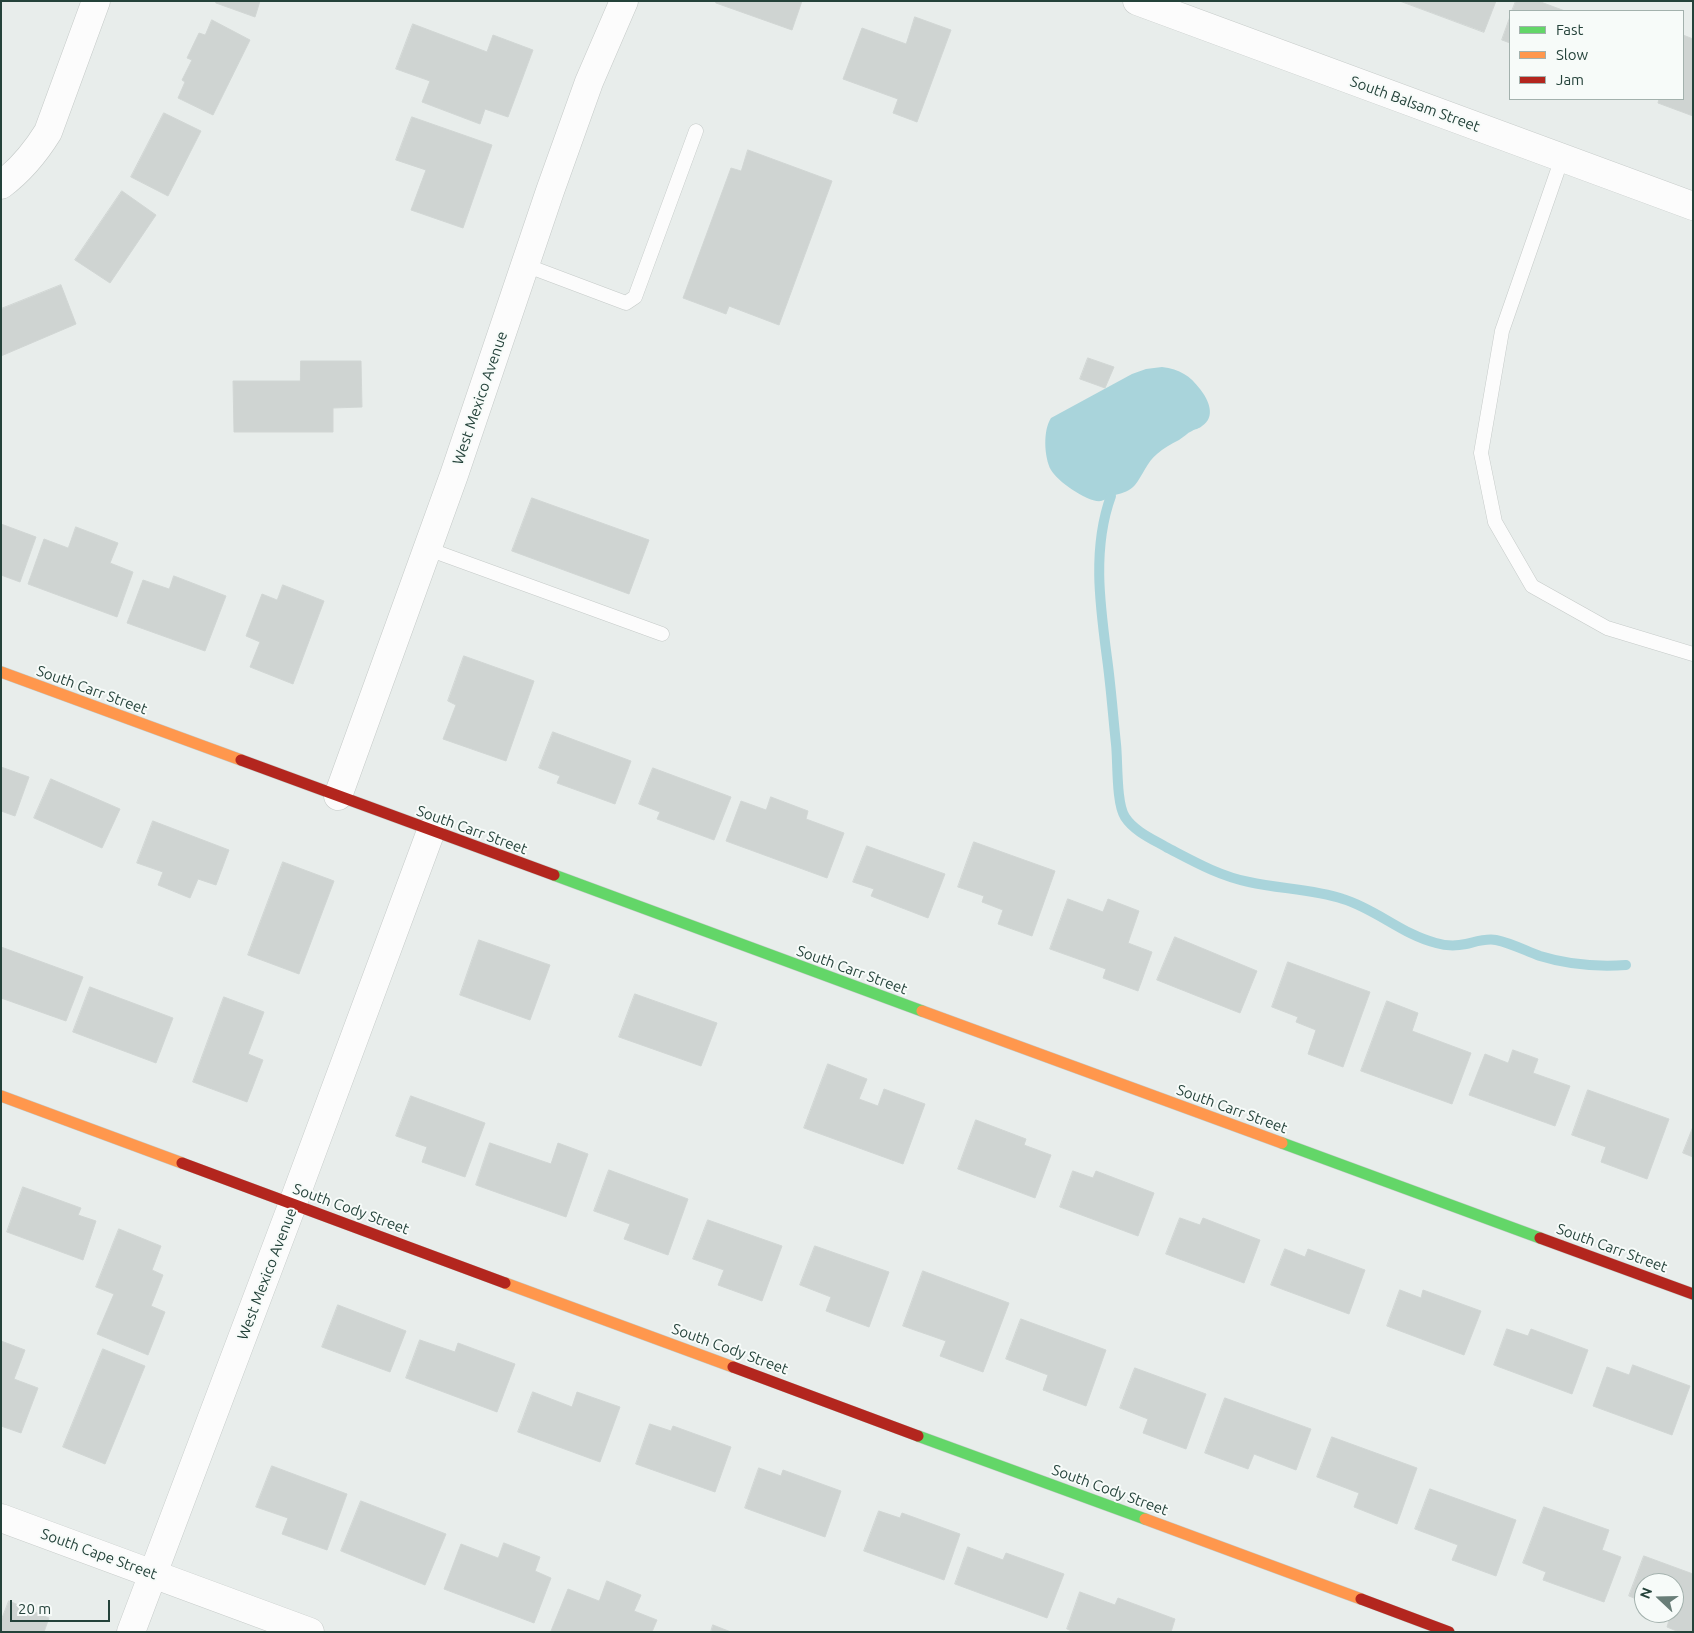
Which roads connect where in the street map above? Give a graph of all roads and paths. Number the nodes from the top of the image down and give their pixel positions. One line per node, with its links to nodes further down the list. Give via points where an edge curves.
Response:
1 (96, 1): 6 (street, via 48,132 16,174)
2 (624, 1): 8 (street, West Mexico Avenue, via 589,82)
3 (1137, 1): 5 (street, South Balsam Street)
4 (696, 131): 8 (lane, via 635,297 626,303)
5 (1562, 158): 7 (street, South Balsam Street); 11 (lane, via 1502,331 1481,453 1495,522 1532,586 1607,628)
6 (1, 185)
7 (1693, 206)
8 (525, 265): 9 (street, West Mexico Avenue)
9 (428, 550): 10 (lane); 13 (street, West Mexico Avenue)
10 (662, 634)
11 (1693, 654)
12 (1, 672): 13 (street, South Carr Street)
13 (338, 796): 14 (street, South Carr Street)
14 (432, 831): 16 (street, West Mexico Avenue); 17 (street, South Carr Street)
15 (1, 1096): 16 (street, South Cody Street)
16 (293, 1204): 19 (street, West Mexico Avenue); 22 (street, South Cody Street)
17 (1693, 1294)
18 (1, 1518): 19 (street, South Cape Street)
19 (152, 1574): 20 (street, West Mexico Avenue); 21 (street, South Cape Street)
20 (131, 1632)
21 (310, 1632)
22 (1449, 1632)

